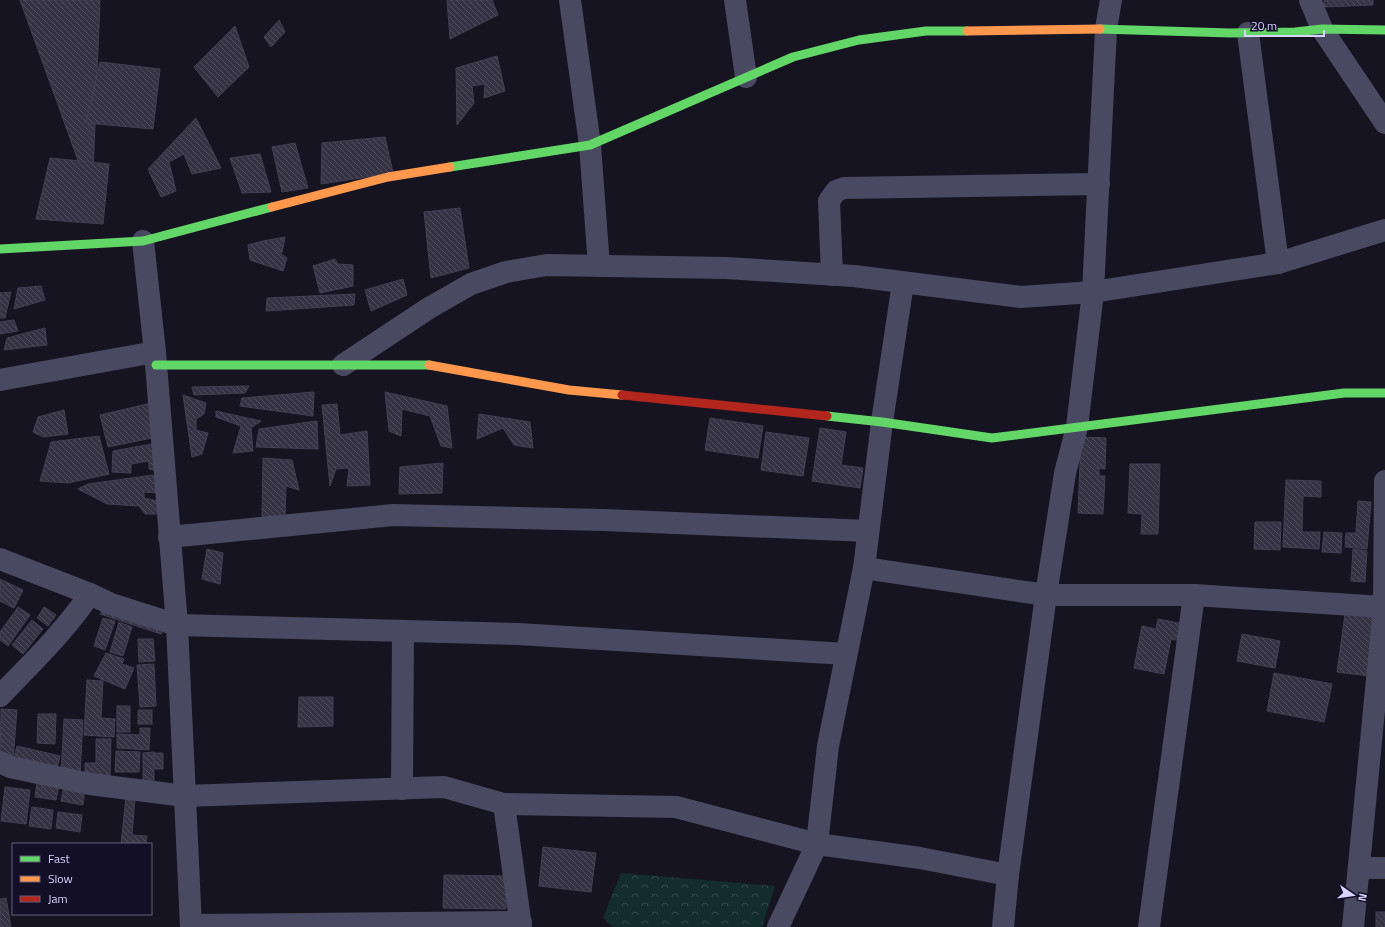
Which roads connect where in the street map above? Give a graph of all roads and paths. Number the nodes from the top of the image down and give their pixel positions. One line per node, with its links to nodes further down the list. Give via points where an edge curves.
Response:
1 (570, 0): 11 (street)
2 (735, 0): 9 (street)
3 (1111, 0): 6 (street)
4 (1310, 0): 5 (street)
5 (1322, 28): 7 (street); 8 (street, via 1295,32); 10 (street)
6 (1106, 29): 8 (street); 9 (street, via 926,31 859,40 793,57); 12 (street)
7 (1385, 30)
8 (1248, 32): 16 (street)
9 (746, 77): 11 (street)
10 (1385, 123)
11 (590, 145): 14 (street, via 388,177); 17 (street)
12 (1099, 184): 18 (street, via 844,188 836,191 829,201); 20 (street)
13 (1385, 230): 16 (street)
14 (143, 242): 15 (street); 21 (street)
15 (0, 249)
16 (1278, 263): 20 (street)
17 (600, 266): 18 (street, via 726,268); 22 (street, via 547,265 506,272 471,284 429,308)
18 (832, 275): 19 (street)
19 (903, 282): 20 (street, via 1021,297); 25 (street)
20 (1094, 292): 26 (street)
21 (155, 358): 22 (street); 23 (street); 29 (street)
22 (343, 365): 25 (street, via 431,365 569,390)
23 (0, 380)
24 (1385, 393): 26 (street, via 1344,393)
25 (882, 422): 26 (street, via 992,438); 28 (street)
26 (1077, 427): 33 (street, via 1065,473)
27 (1385, 481): 35 (street)
28 (868, 531): 29 (street, via 604,520 393,515); 31 (street)
29 (169, 537): 36 (street)
30 (0, 559): 32 (street)
31 (864, 568): 33 (street); 38 (street)
32 (90, 594): 36 (street, via 111,604); 39 (street, via 76,615)
33 (1046, 595): 34 (street); 47 (street)
34 (1194, 595): 35 (street); 52 (street)
35 (1384, 607): 45 (street)
36 (177, 625): 37 (street); 42 (street)
37 (403, 631): 38 (street, via 518,634); 41 (street)
38 (846, 654): 44 (street, via 828,746)
39 (0, 696)
40 (0, 762): 42 (street, via 10,767 90,784)
41 (402, 789): 42 (street); 43 (street, via 444,787)
42 (185, 796): 49 (street)
43 (504, 804): 44 (street, via 676,807); 48 (street)
44 (817, 844): 47 (street, via 920,858); 50 (street)
45 (1359, 868): 46 (street); 53 (street)
46 (1385, 868)
47 (1008, 875): 51 (street)
48 (521, 925): 49 (street)
49 (191, 926)
50 (778, 927)
51 (1003, 927)
52 (1149, 927)
53 (1353, 927)

